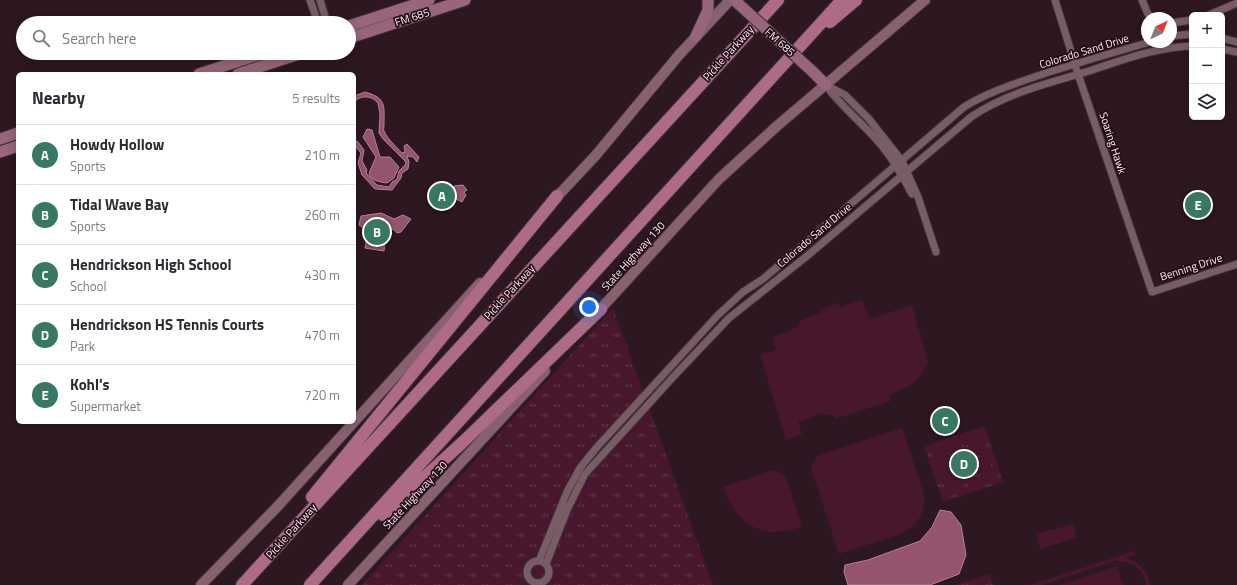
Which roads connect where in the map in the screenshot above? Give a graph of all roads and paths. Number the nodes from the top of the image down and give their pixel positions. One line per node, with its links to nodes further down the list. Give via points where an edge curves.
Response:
1 (429, 0): 21 (main road, FM 685 / FM 685)
2 (465, 0): 23 (main road, FM 685 / FM 685)
3 (708, 0): 25 (main road, via 708,10)
4 (730, 0): 25 (main road)
5 (734, 0): 39 (main road, FM 685 / FM 685, bridge)
6 (777, 0): 59 (highway, Pickle Parkway)
7 (842, 0): 27 (highway)
8 (856, 0): 27 (highway)
9 (925, 0): 39 (main road, State Highway 130)
10 (1055, 0): 35 (street, Soaring Hawk)
11 (1142, 0): 15 (street)
12 (320, 2): 14 (street); 18 (street)
13 (1237, 3): 16 (street)
14 (311, 4): 17 (street)
15 (1147, 12)
16 (1216, 12)
17 (315, 16)
18 (325, 16)
19 (1189, 20): 20 (street)
20 (1177, 22)
21 (356, 24)
22 (1189, 34): 24 (street)
23 (356, 35)
24 (1177, 35)
25 (696, 36): 46 (main road, via 596,155)
26 (1225, 39): 28 (street)
27 (807, 40): 60 (highway)
28 (1237, 42)
29 (1141, 45): 35 (street, Colorado Sand Drive)
30 (1189, 46): 38 (street, Colorado Sand Drive, via 1173,46)
31 (1225, 50): 32 (street)
32 (1237, 52)
33 (242, 60): 36 (main road)
34 (281, 60): 37 (main road)
35 (1075, 64): 38 (street, Soaring Hawk); 44 (street, Colorado Sand Drive, via 982,96 964,107)
36 (205, 72)
37 (244, 72)
38 (1078, 74): 45 (street, Colorado Sand Drive, via 988,105); 49 (street, Soaring Hawk)
39 (826, 85): 44 (street, via 845,95 869,119); 50 (main road, State Highway 130, via 719,179)
40 (16, 134): 41 (main road)
41 (0, 139)
42 (16, 147): 43 (main road)
43 (0, 152)
44 (899, 163): 45 (street); 51 (street, Colorado Sand Drive)
45 (904, 173): 47 (street); 52 (street, Colorado Sand Drive, via 807,256 743,306)
46 (557, 196): 53 (main road); 58 (highway)
47 (936, 252)
48 (1237, 264): 49 (street, Benning Drive)
49 (1152, 292)
50 (601, 309): 60 (highway); 61 (main road, State Highway 130)
51 (718, 314): 52 (street); 55 (street, Colorado Sand Drive, via 580,468 567,492)
52 (720, 329): 55 (street, Colorado Sand Drive, via 585,474)
53 (356, 420)
54 (352, 424): 57 (main road, via 278,506)
55 (542, 562): 56 (street, via 549,570 547,578); 56 (street, via 532,562 528,568 527,575)
56 (534, 583)
57 (200, 585)
58 (238, 585)
59 (242, 585)
60 (310, 585)
61 (348, 585)

